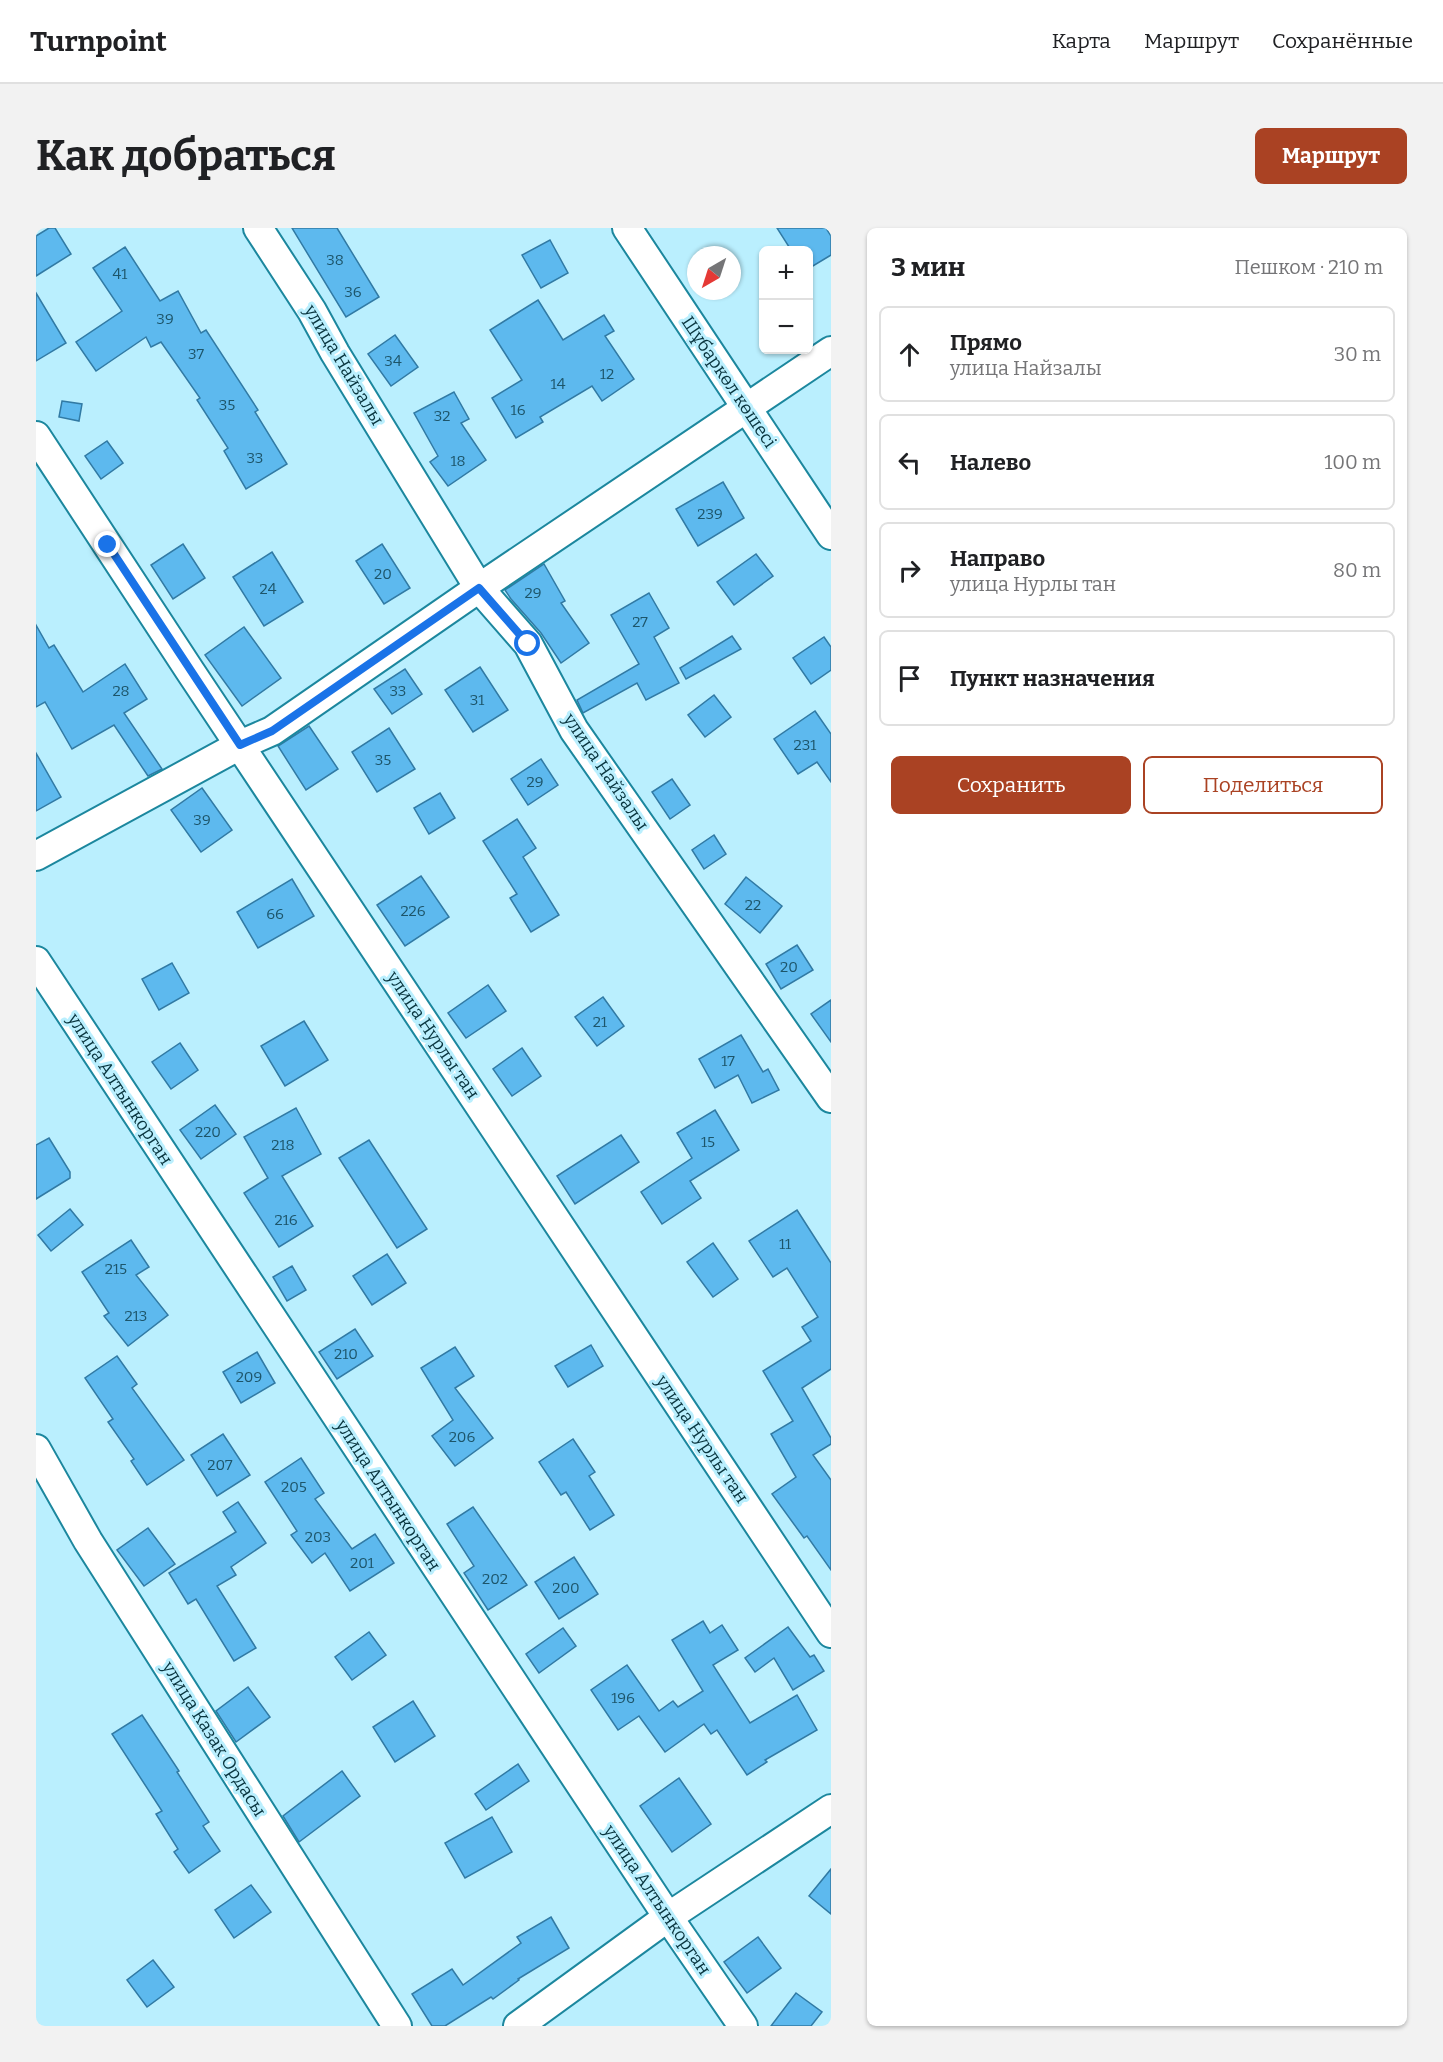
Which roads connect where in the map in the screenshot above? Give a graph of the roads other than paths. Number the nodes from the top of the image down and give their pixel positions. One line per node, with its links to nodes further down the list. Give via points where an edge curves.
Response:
1 (258, 228): 9 (street, улица Найзалы)
2 (627, 228): 5 (street, Шұбаркөл көшесі)
3 (649, 228): 5 (street, Шұбаркөл көшесі)
4 (831, 351): 5 (street)
5 (755, 403): 7 (street, Шұбаркөл көшесі); 8 (street, Шұбаркөл көшесі); 9 (street)
6 (36, 436): 10 (street, улица Нурлы тан)
7 (831, 500)
8 (831, 536)
9 (479, 588): 10 (street, via 272,731); 13 (street, улица Найзалы, via 528,644 574,730)
10 (240, 745): 11 (street); 15 (street, улица Нурлы тан)
11 (36, 856)
12 (36, 961): 17 (street, улица Алтынкорган)
13 (831, 1098)
14 (36, 1449): 18 (street, улица Казак Ордасы, via 88,1541)
15 (831, 1633)
16 (831, 1809): 17 (street)
17 (668, 1917): 19 (street); 20 (street, улица Алтынкорган)
18 (397, 2026)
19 (518, 2026)
20 (744, 2026)

